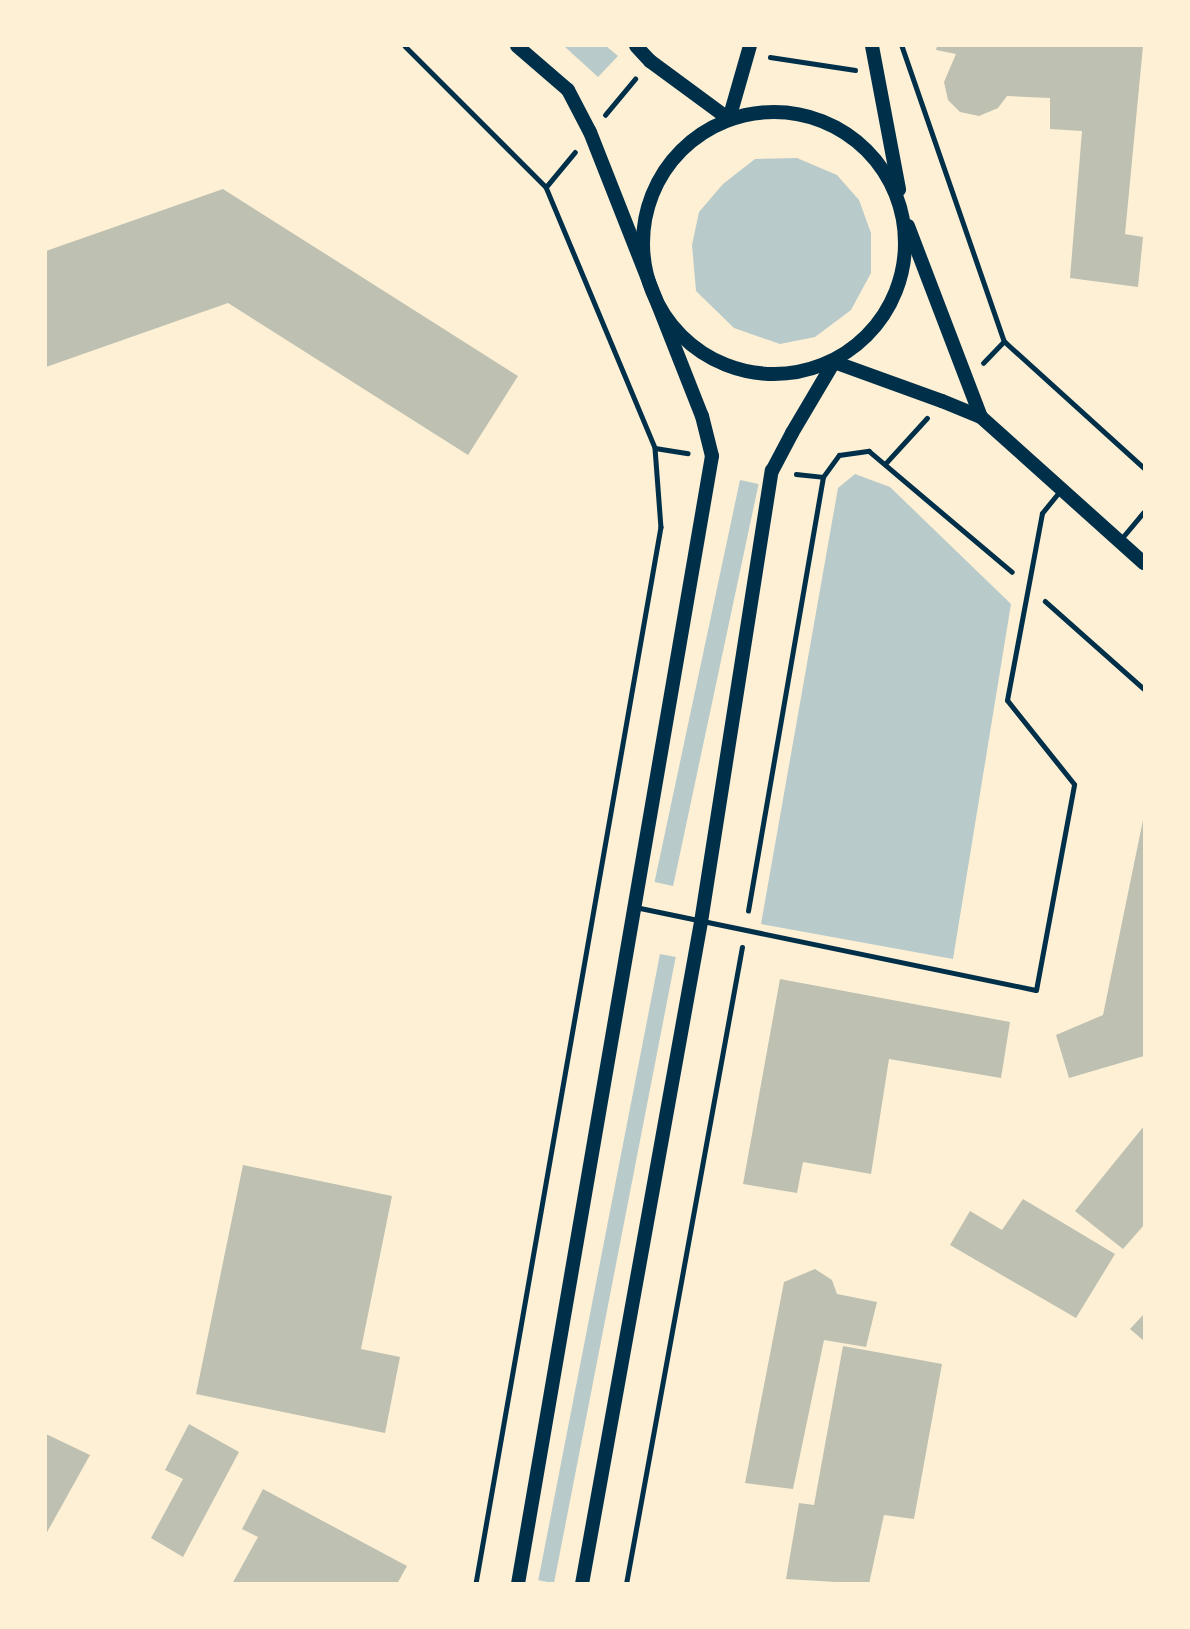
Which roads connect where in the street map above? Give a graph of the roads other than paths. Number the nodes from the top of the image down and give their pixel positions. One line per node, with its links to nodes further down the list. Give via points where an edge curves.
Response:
1 (517, 46): 7 (main road, via 568,90 590,132)
2 (636, 46): 5 (main road)
3 (872, 46): 6 (main road)
4 (747, 50): 5 (main road)
5 (729, 118): 6 (main road, via 773,111 816,118 855,139 885,171); 7 (main road, via 691,140 662,173 645,213 642,257)
6 (902, 212): 8 (main road, via 906,256 894,298 869,335); 9 (main road)
7 (654, 299): 8 (main road, via 677,334 711,360 751,374 793,374); 14 (main road, via 702,416 712,456)
8 (834, 362): 9 (main road); 15 (main road, via 772,471)
9 (981, 417): 10 (main road)
10 (1062, 489): 12 (main road); 15 (lane, via 1042,513 1007,700 1074,784 1036,990)
11 (1144, 512): 12 (lane)
12 (1120, 540): 13 (main road)
13 (1144, 563)
14 (635, 907): 15 (lane); 16 (main road)
15 (701, 922): 17 (main road)
16 (518, 1584)
17 (582, 1584)

